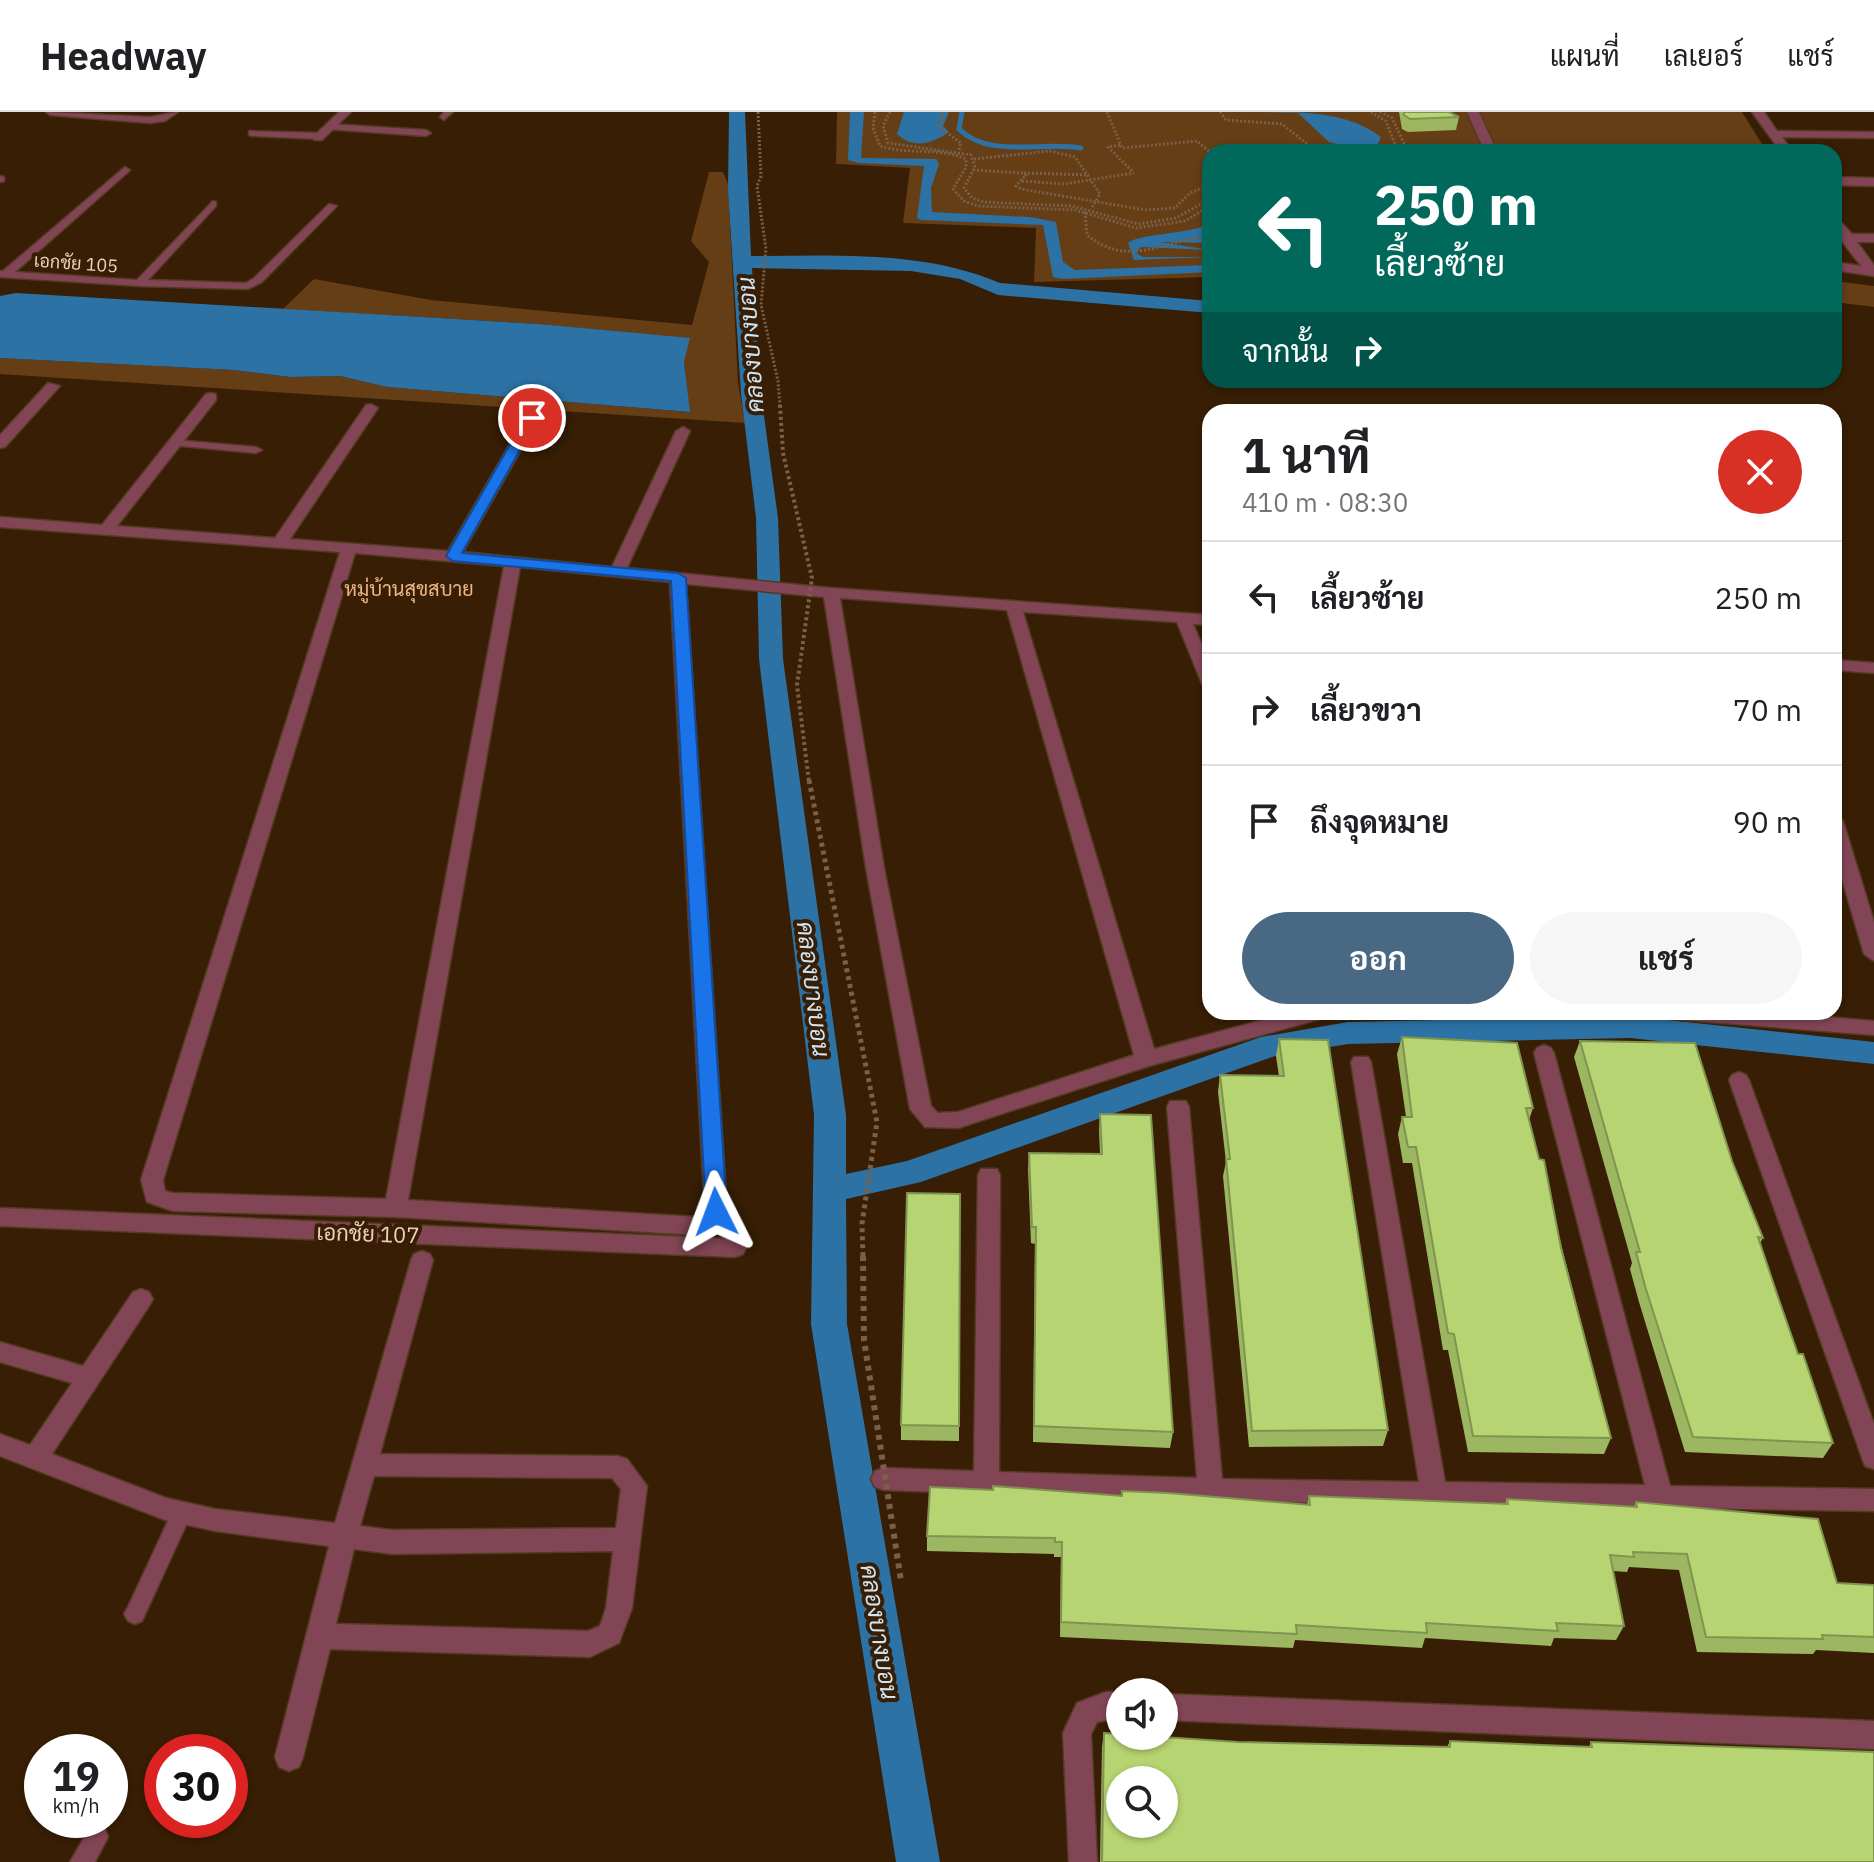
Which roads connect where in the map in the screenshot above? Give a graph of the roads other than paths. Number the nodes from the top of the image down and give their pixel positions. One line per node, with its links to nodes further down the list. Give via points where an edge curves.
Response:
1 (50, 112): 2 (lane, via 150,120)
2 (174, 112)
3 (345, 112): 8 (street)
4 (1473, 112): 11 (street)
5 (1758, 112): 9 (street)
6 (252, 133): 8 (lane)
7 (426, 133): 8 (lane)
8 (322, 134)
9 (1774, 134): 10 (street); 12 (street)
10 (1874, 135)
11 (1487, 144)
12 (1781, 144)
13 (125, 170): 23 (lane)
14 (1842, 181): 15 (street)
15 (1874, 182)
16 (213, 204): 24 (lane, เอกชัย 105)
17 (332, 206): 24 (lane, via 248,286)
18 (1842, 231): 19 (street)
19 (1847, 238): 20 (street); 22 (street)
20 (1874, 238)
21 (1842, 267): 22 (street)
22 (1874, 272)
23 (3, 275): 24 (lane, เอกชัย 105)
24 (140, 283)
25 (53, 386): 31 (street)
26 (211, 397): 30 (street)
27 (371, 408): 35 (street)
28 (532, 418): 37 (street)
29 (683, 431): 39 (street)
30 (175, 443): 32 (lane); 34 (street)
31 (0, 444)
32 (256, 450)
33 (0, 522): 34 (street)
34 (106, 530): 35 (street)
35 (278, 545): 36 (street)
36 (349, 549): 37 (street); 59 (street, via 152,1180 155,1196 173,1202)
37 (453, 556): 38 (street)
38 (513, 562): 39 (street); 59 (street)
39 (618, 571): 40 (street)
40 (678, 578): 41 (street); 59 (street, via 716,1196 712,1222 698,1226)
41 (816, 591): 42 (street); 54 (street, via 921,1109 933,1121 958,1120)
42 (1014, 608): 43 (street); 54 (street)
43 (1183, 618): 44 (street); 45 (street)
44 (1202, 619)
45 (1202, 664)
46 (1842, 666): 47 (street)
47 (1874, 668)
48 (1842, 848): 49 (street)
49 (1874, 954)
50 (1290, 1020): 54 (street)
51 (1772, 1020): 52 (street)
52 (1874, 1028)
53 (1544, 1053): 74 (street)
54 (1146, 1059)
55 (1361, 1062): 73 (street)
56 (1739, 1080): 68 (street)
57 (1178, 1107): 72 (street)
58 (989, 1175): 71 (street)
59 (395, 1208)
60 (0, 1217): 61 (street, เอกชัย 107)
61 (735, 1248)
62 (422, 1260): 69 (street)
63 (141, 1299): 65 (street)
64 (0, 1352): 65 (street)
65 (89, 1378): 67 (street)
66 (0, 1445): 67 (street)
67 (35, 1458): 76 (street)
68 (1874, 1458)
69 (365, 1465): 77 (street); 78 (street, via 618,1467 634,1486)
70 (884, 1479): 71 (street)
71 (986, 1479): 72 (street)
72 (1210, 1490): 73 (street)
73 (1434, 1494): 74 (street)
74 (1661, 1499): 75 (street)
75 (1874, 1500)
76 (182, 1512): 77 (street); 79 (lane)
77 (344, 1538): 78 (street); 80 (street)
78 (630, 1539): 80 (street, via 610,1634 590,1644)
79 (135, 1614)
80 (320, 1636): 84 (street)
81 (1106, 1705): 87 (street, via 1087,1712 1077,1733)
82 (1178, 1708): 83 (street)
83 (1874, 1735)
84 (289, 1757)
85 (96, 1838): 86 (lane)
86 (82, 1862)
87 (1083, 1862)

